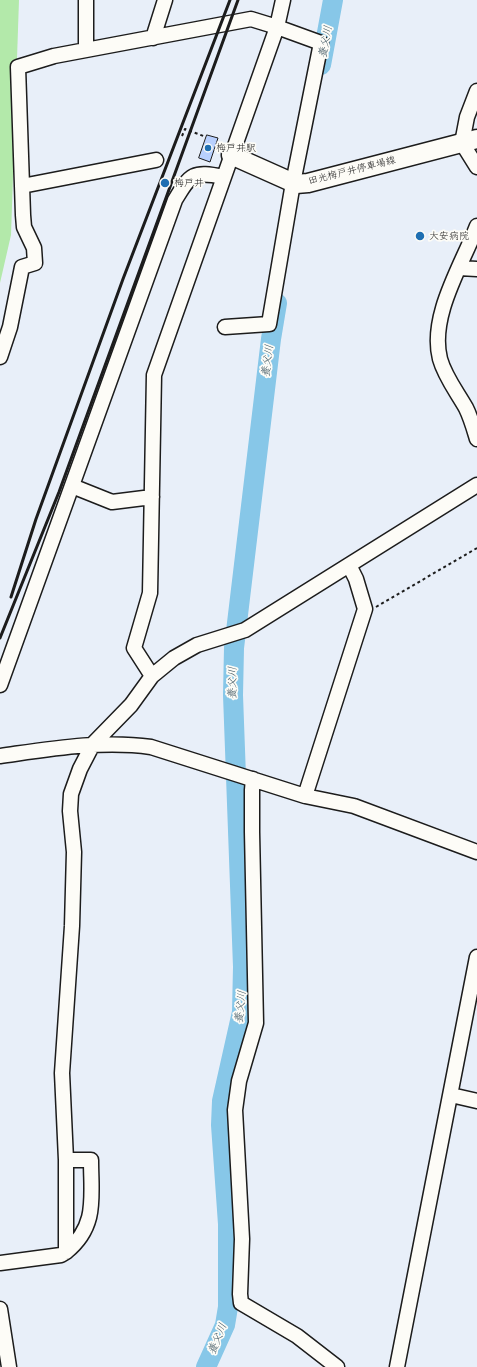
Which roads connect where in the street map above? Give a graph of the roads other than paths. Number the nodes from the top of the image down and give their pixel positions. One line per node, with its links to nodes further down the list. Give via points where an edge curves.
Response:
1 (86, 0): 6 (street)
2 (166, 0): 5 (street)
3 (283, 0): 4 (street)
4 (277, 27): 5 (street, via 251,19); 9 (street); 13 (street, via 320,43)
5 (153, 38): 6 (street)
6 (86, 50): 14 (street, via 18,67)
7 (477, 92): 8 (street, via 467,117)
8 (470, 141): 11 (street); 13 (main road, 田光梅戸井停車場線)
9 (231, 155): 12 (street); 13 (main road, 田光梅戸井停車場線)
10 (156, 160): 14 (street)
11 (477, 167)
12 (224, 177): 21 (street, via 202,174 188,178 175,200); 23 (street, via 154,374)
13 (299, 183): 18 (street, via 269,324)
14 (22, 186): 19 (street, via 24,227 34,248 35,262 22,267 10,327)
15 (477, 226): 16 (street)
16 (459, 268): 17 (street); 20 (street, via 443,309 438,345 443,365 467,409)
17 (477, 269)
18 (225, 327)
19 (0, 357)
20 (477, 439)
21 (72, 486): 23 (street, via 112,502); 26 (street)
22 (477, 487): 24 (street)
23 (152, 497): 25 (street, via 150,593 134,648)
24 (349, 565): 25 (street, via 245,630 197,645 174,658); 30 (street, via 365,609)
25 (152, 676): 27 (street, via 131,705)
26 (0, 685)
27 (93, 744): 28 (street); 29 (street, via 151,747); 35 (street, via 71,794 74,852 72,926 62,1073)
28 (0, 756)
29 (250, 777): 30 (street); 40 (street, via 256,1023 239,1081 235,1110 242,1239 241,1303 297,1336)
30 (305, 796): 31 (street, via 354,806)
31 (477, 852)
32 (477, 957): 33 (street)
33 (451, 1096): 34 (street); 41 (street)
34 (477, 1101)
35 (66, 1160): 36 (street); 36 (street, via 91,1160 91,1217 78,1242)
36 (66, 1252): 37 (street, via 61,1255)
37 (0, 1263)
38 (0, 1309): 39 (street)
39 (9, 1367)
40 (337, 1367)
41 (397, 1367)

